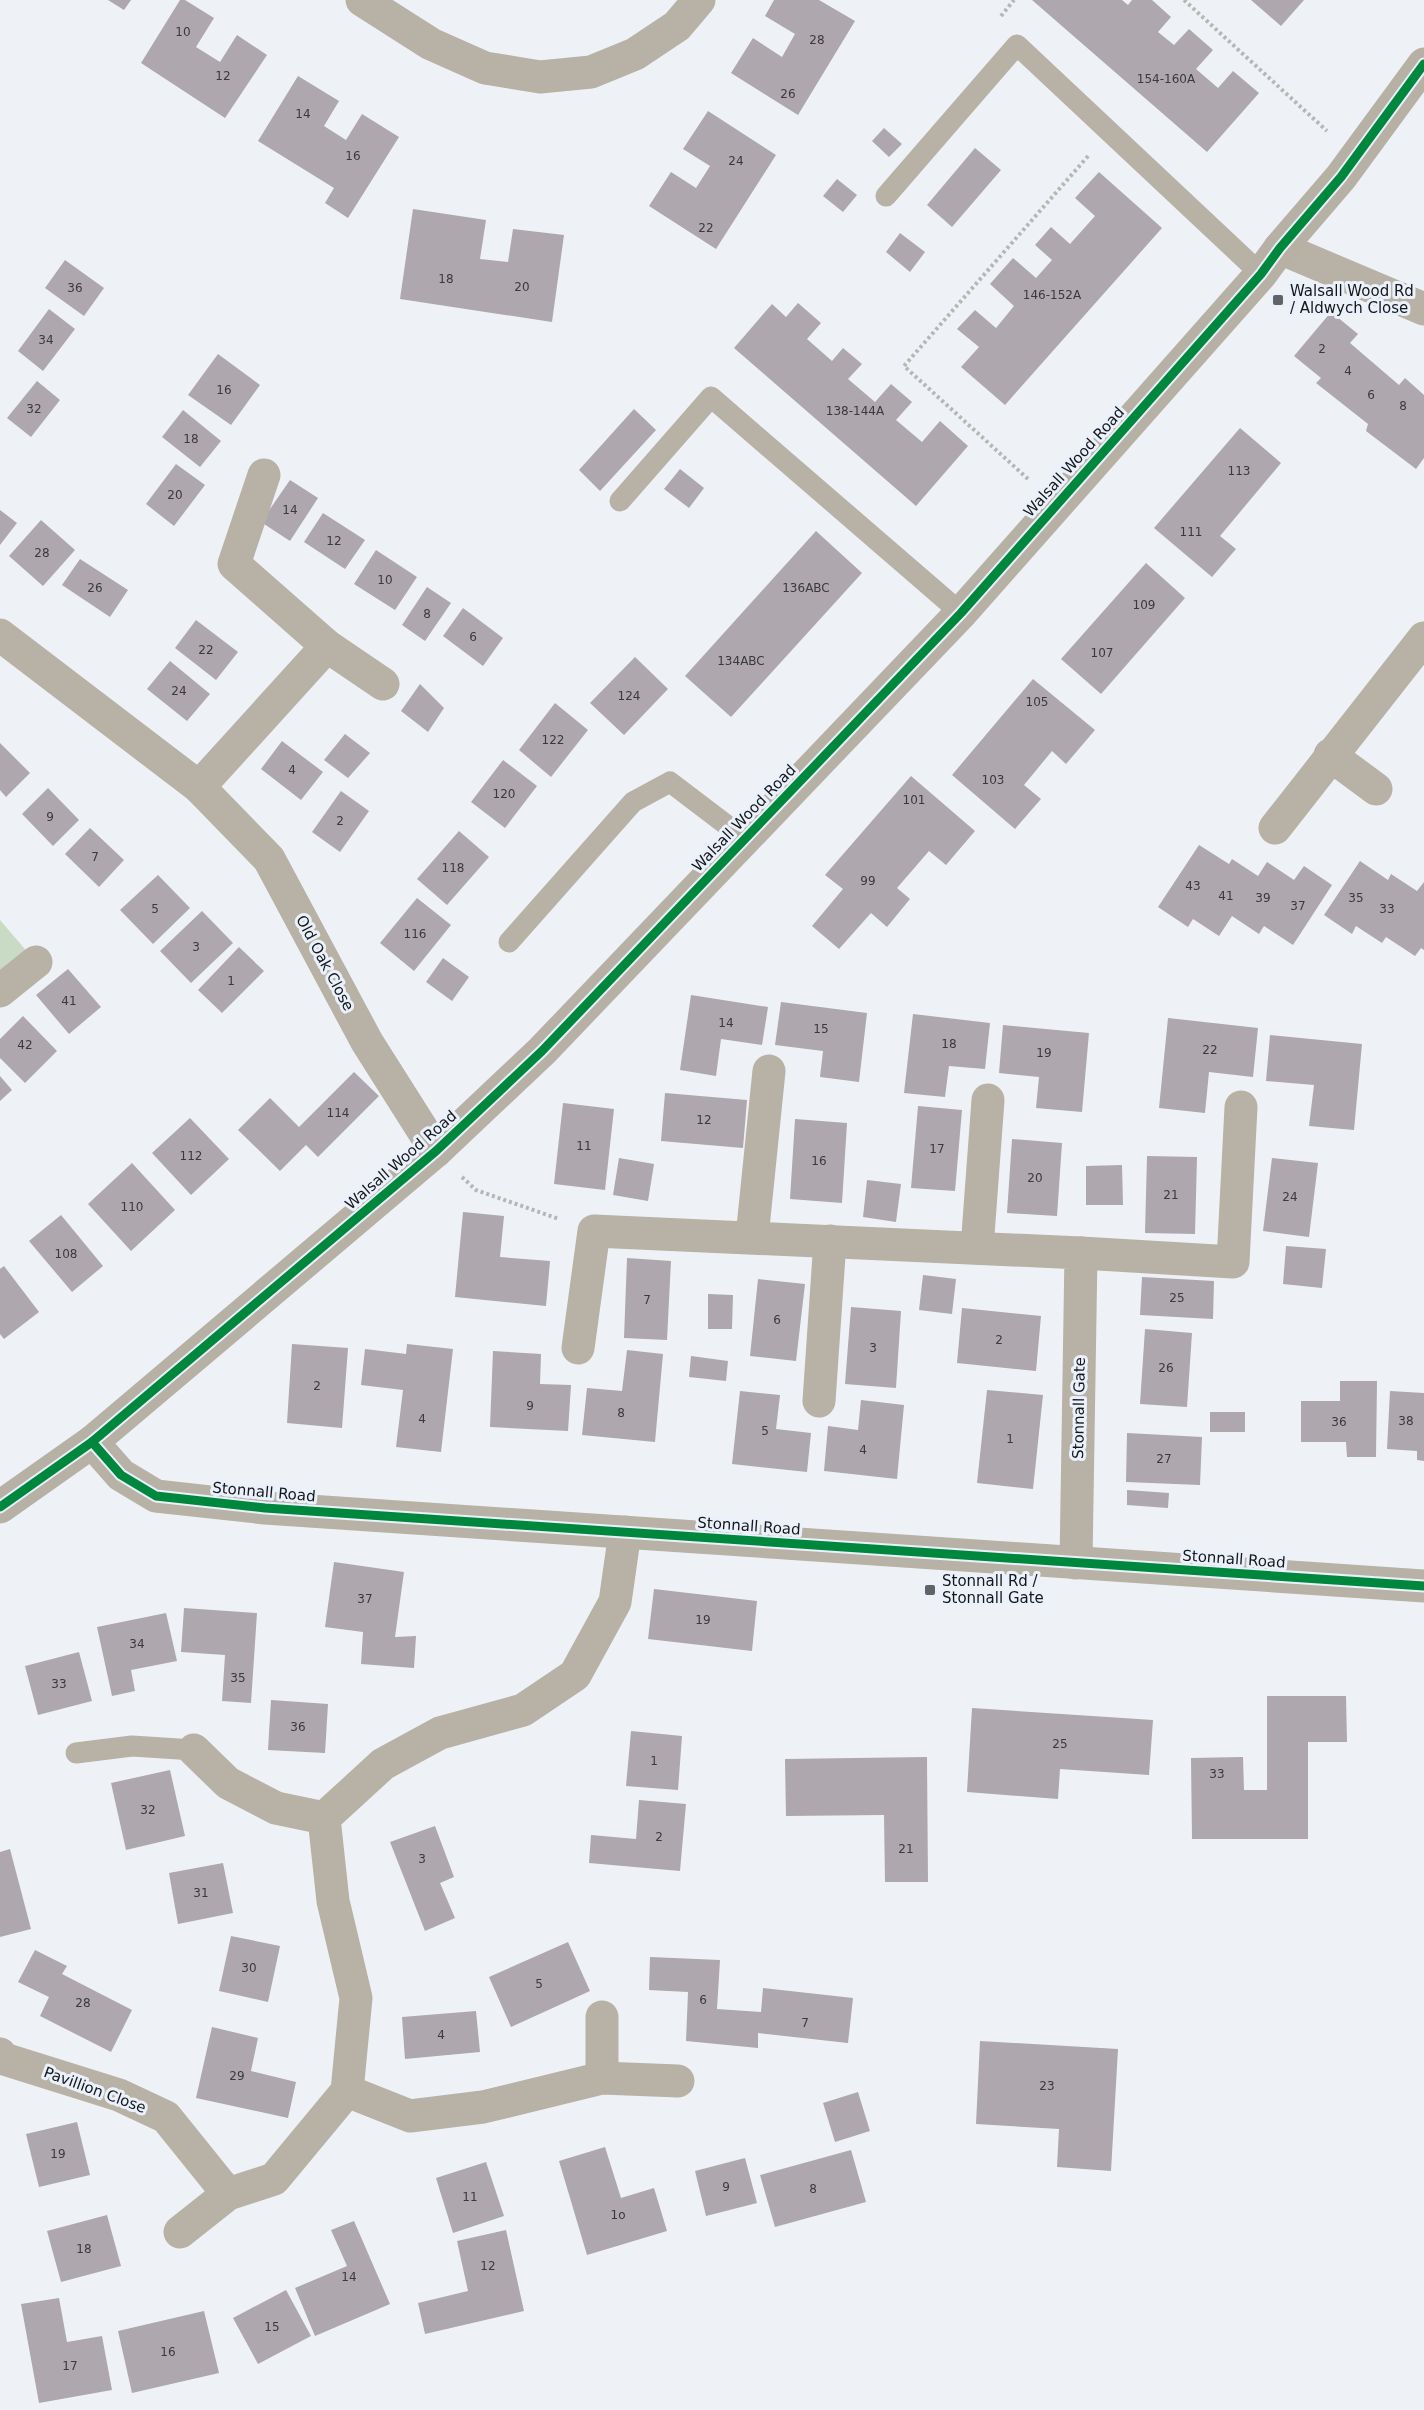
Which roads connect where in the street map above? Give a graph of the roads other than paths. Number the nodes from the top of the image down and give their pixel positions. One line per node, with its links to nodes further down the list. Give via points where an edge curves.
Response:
1 (362, 0): 2 (street, via 431,44 485,68 540,77 591,72 635,54 677,26)
2 (699, 0)
3 (1424, 64): 5 (street, Walsall Wood Road, via 1356,157)
4 (886, 196): 5 (lane, via 1017,45 1109,132)
5 (1271, 261): 6 (street); 9 (street, Walsall Wood Road)
6 (1424, 309)
7 (264, 475): 12 (street, via 234,564)
8 (620, 501): 9 (lane, via 711,397)
9 (961, 613): 18 (street, Walsall Wood Road)
10 (0, 635): 15 (street, Old Oak Close)
11 (1424, 638): 14 (street)
12 (327, 646): 13 (street); 15 (street)
13 (383, 684)
14 (1330, 755): 16 (street); 17 (street)
15 (199, 787): 25 (street, Old Oak Close, via 269,859 367,1042)
16 (1376, 789)
17 (1275, 828)
18 (745, 839): 19 (lane, Walsall Wood Road, via 670,782 633,802); 25 (street, Walsall Wood Road, via 542,1051)
19 (509, 942)
20 (36, 962): 21 (street)
21 (0, 991)
22 (769, 1071): 26 (street)
23 (988, 1100): 28 (street)
24 (1241, 1107): 29 (street, via 1233,1262)
25 (436, 1151): 32 (street, Walsall Wood Road)
26 (752, 1237): 27 (street); 30 (street, via 594,1231)
27 (830, 1241): 28 (street); 31 (street)
28 (977, 1248): 29 (street)
29 (1081, 1253): 35 (street, Stonnall Gate)
30 (578, 1348)
31 (819, 1401)
32 (92, 1442): 33 (street, Walsall Wood Road); 34 (street, Stonnall Road, via 121,1475 156,1496 265,1508)
33 (0, 1507)
34 (625, 1532): 35 (street, Stonnall Road); 39 (street, via 615,1602 574,1675 523,1710 440,1733 383,1764)
35 (1076, 1563): 36 (street, Stonnall Road)
36 (1424, 1586)
37 (194, 1749): 38 (lane, via 132,1746); 39 (street, via 228,1783 276,1808)
38 (76, 1753)
39 (324, 1818): 44 (street, via 333,1901 356,1998)
40 (602, 2017): 42 (street)
41 (0, 2054): 45 (street, Pavillion Close, via 4,2059 119,2095 166,2117)
42 (602, 2078): 43 (street); 44 (street, via 483,2107 410,2116)
43 (678, 2081)
44 (347, 2091): 45 (street, via 274,2179)
45 (228, 2194): 46 (street)
46 (180, 2232)

